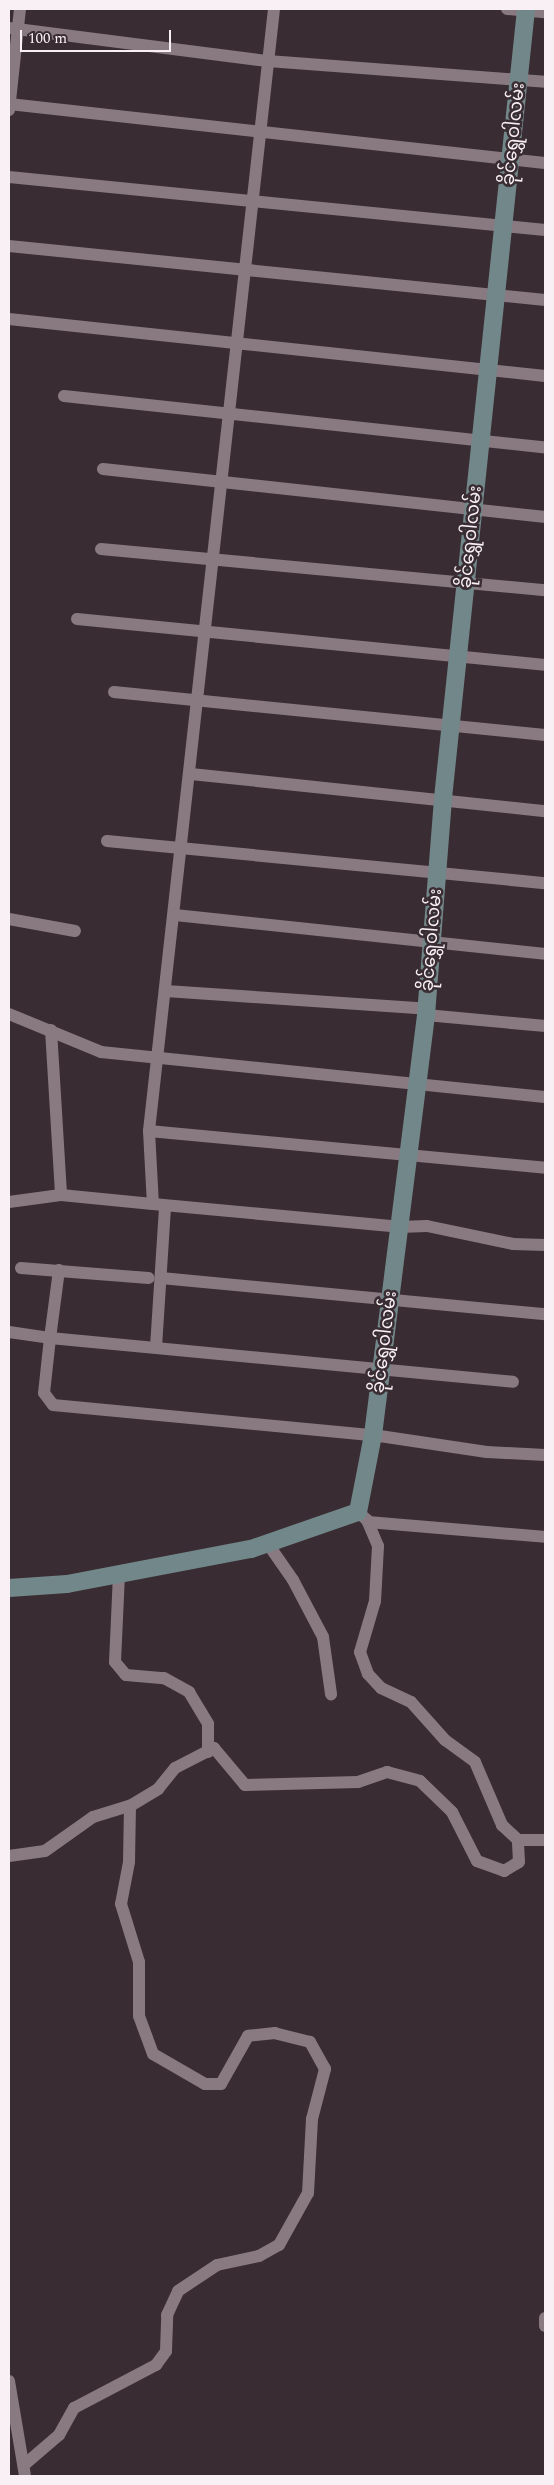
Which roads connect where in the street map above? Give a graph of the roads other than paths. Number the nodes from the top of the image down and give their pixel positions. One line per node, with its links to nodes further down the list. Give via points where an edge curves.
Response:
1 (20, 9): 6 (street)
2 (274, 9): 7 (street)
3 (507, 9): 4 (street)
4 (526, 10): 5 (street); 8 (street, ခိုင်ရွှေဝါလမ်း)
5 (545, 12)
6 (13, 28): 7 (street); 10 (street)
7 (268, 61): 8 (street); 12 (street)
8 (520, 80): 9 (street); 13 (street, ခိုင်ရွှေဝါလမ်း)
9 (545, 82)
10 (9, 104): 11 (street); 12 (street)
11 (9, 110)
12 (260, 132): 13 (street); 16 (street)
13 (512, 160): 14 (street); 17 (street, ခိုင်ရွှေဝါလမ်း)
14 (545, 163)
15 (9, 177): 16 (street)
16 (252, 204): 17 (street); 20 (street)
17 (503, 226): 18 (street); 21 (street, ခိုင်ရွှေဝါလမ်း)
18 (545, 230)
19 (9, 246): 20 (street)
20 (245, 268): 21 (street); 24 (street)
21 (495, 296): 22 (street); 25 (street, ခိုင်ရွှေဝါလမ်း)
22 (545, 300)
23 (9, 319): 24 (street)
24 (237, 346): 25 (street); 28 (street)
25 (487, 370): 26 (street); 29 (street, ခိုင်ရွှေဝါလမ်း)
26 (545, 376)
27 (64, 396): 28 (street)
28 (229, 414): 29 (street); 32 (street)
29 (481, 441): 30 (street); 33 (street, ခိုင်ရွှေဝါလမ်း)
30 (545, 447)
31 (103, 470): 32 (street)
32 (221, 482): 33 (street); 36 (street)
33 (474, 509): 34 (street); 37 (street, ခိုင်ရွှေဝါလမ်း)
34 (545, 517)
35 (101, 548): 36 (street)
36 (214, 556): 37 (street); 40 (street)
37 (467, 580): 38 (street); 41 (street, ခိုင်ရွှေဝါလမ်း)
38 (545, 590)
39 (77, 619): 40 (street)
40 (207, 630): 41 (street); 44 (street)
41 (460, 657): 42 (street); 45 (street, ခိုင်ရွှေဝါလမ်း)
42 (545, 665)
43 (114, 692): 44 (street)
44 (198, 702): 45 (street); 47 (street)
45 (452, 726): 46 (street); 48 (street, ခိုင်ရွှေဝါလမ်း)
46 (545, 735)
47 (191, 774): 48 (street); 51 (street)
48 (443, 798): 49 (street); 52 (street, ခိုင်ရွှေဝါလမ်း)
49 (545, 811)
50 (107, 841): 51 (street)
51 (182, 846): 52 (street); 54 (street)
52 (438, 870): 53 (street); 57 (street, ခိုင်ရွှေဝါလမ်း)
53 (545, 883)
54 (175, 915): 57 (street); 59 (street)
55 (9, 919): 56 (street)
56 (75, 931)
57 (431, 940): 58 (street); 60 (street, ခိုင်ရွှေဝါလမ်း)
58 (545, 954)
59 (166, 991): 60 (street); 64 (street)
60 (427, 1012): 62 (street); 65 (street, ခိုင်ရွှေဝါလမ်း)
61 (9, 1014): 63 (street)
62 (545, 1026)
63 (51, 1030): 64 (street, via 100,1052); 70 (street)
64 (157, 1060): 65 (street); 67 (street)
65 (416, 1084): 66 (street); 68 (street, ခိုင်ရွှေဝါလမ်း)
66 (545, 1097)
67 (149, 1131): 68 (street); 72 (street)
68 (410, 1152): 69 (street); 73 (street, ခိုင်ရွှေဝါလမ်း)
69 (545, 1168)
70 (61, 1195): 71 (street); 72 (street)
71 (9, 1202)
72 (159, 1205): 73 (street); 77 (street)
73 (399, 1227): 74 (street, via 427,1226 514,1244); 78 (street, ခိုင်ရွှေဝါလမ်း)
74 (545, 1246)
75 (21, 1268): 76 (street)
76 (59, 1270): 77 (street); 81 (street)
77 (155, 1278): 78 (street); 82 (street)
78 (390, 1298): 79 (street); 83 (street, ခိုင်ရွှေဝါလမ်း)
79 (545, 1314)
80 (9, 1332): 81 (street)
81 (50, 1338): 82 (street); 85 (street, via 44,1394 53,1405)
82 (156, 1347): 83 (street)
83 (382, 1366): 84 (street); 85 (street, ခိုင်ရွှေဝါလမ်း)
84 (513, 1382)
85 (373, 1435): 86 (street, via 487,1452); 87 (street, ခိုင်ရွှေဝါလမ်း)
86 (545, 1455)
87 (363, 1517): 88 (street); 89 (street); 96 (street, via 378,1546 378,1580 360,1652 368,1674 381,1688 411,1702 445,1740 474,1762 502,1825)
88 (545, 1537)
89 (268, 1544): 90 (street); 92 (street, via 293,1580 323,1637)
90 (119, 1574): 91 (street); 93 (street, via 115,1662 126,1675 164,1678 189,1692 208,1724)
91 (9, 1588)
92 (331, 1694)
93 (208, 1752): 94 (street, via 175,1768 158,1789); 96 (street, via 214,1748 246,1785 358,1782 387,1772 420,1781 452,1812 477,1861 504,1871 519,1858)
94 (130, 1806): 97 (street, via 93,1817 45,1851); 102 (street, via 129,1862 121,1904 139,1962 139,2016 153,2054 205,2084 220,2084 248,2036 275,2033 310,2042 325,2069 312,2119 308,2193 279,2245 259,2256 217,2265 178,2291 166,2315 166,2351 156,2365 74,2408 59,2434)
95 (545, 1840): 96 (street)
96 (518, 1842)
97 (9, 1856)
98 (545, 2318): 99 (street)
99 (545, 2326)
100 (9, 2381): 101 (street)
101 (14, 2442): 102 (street)
102 (25, 2471)

